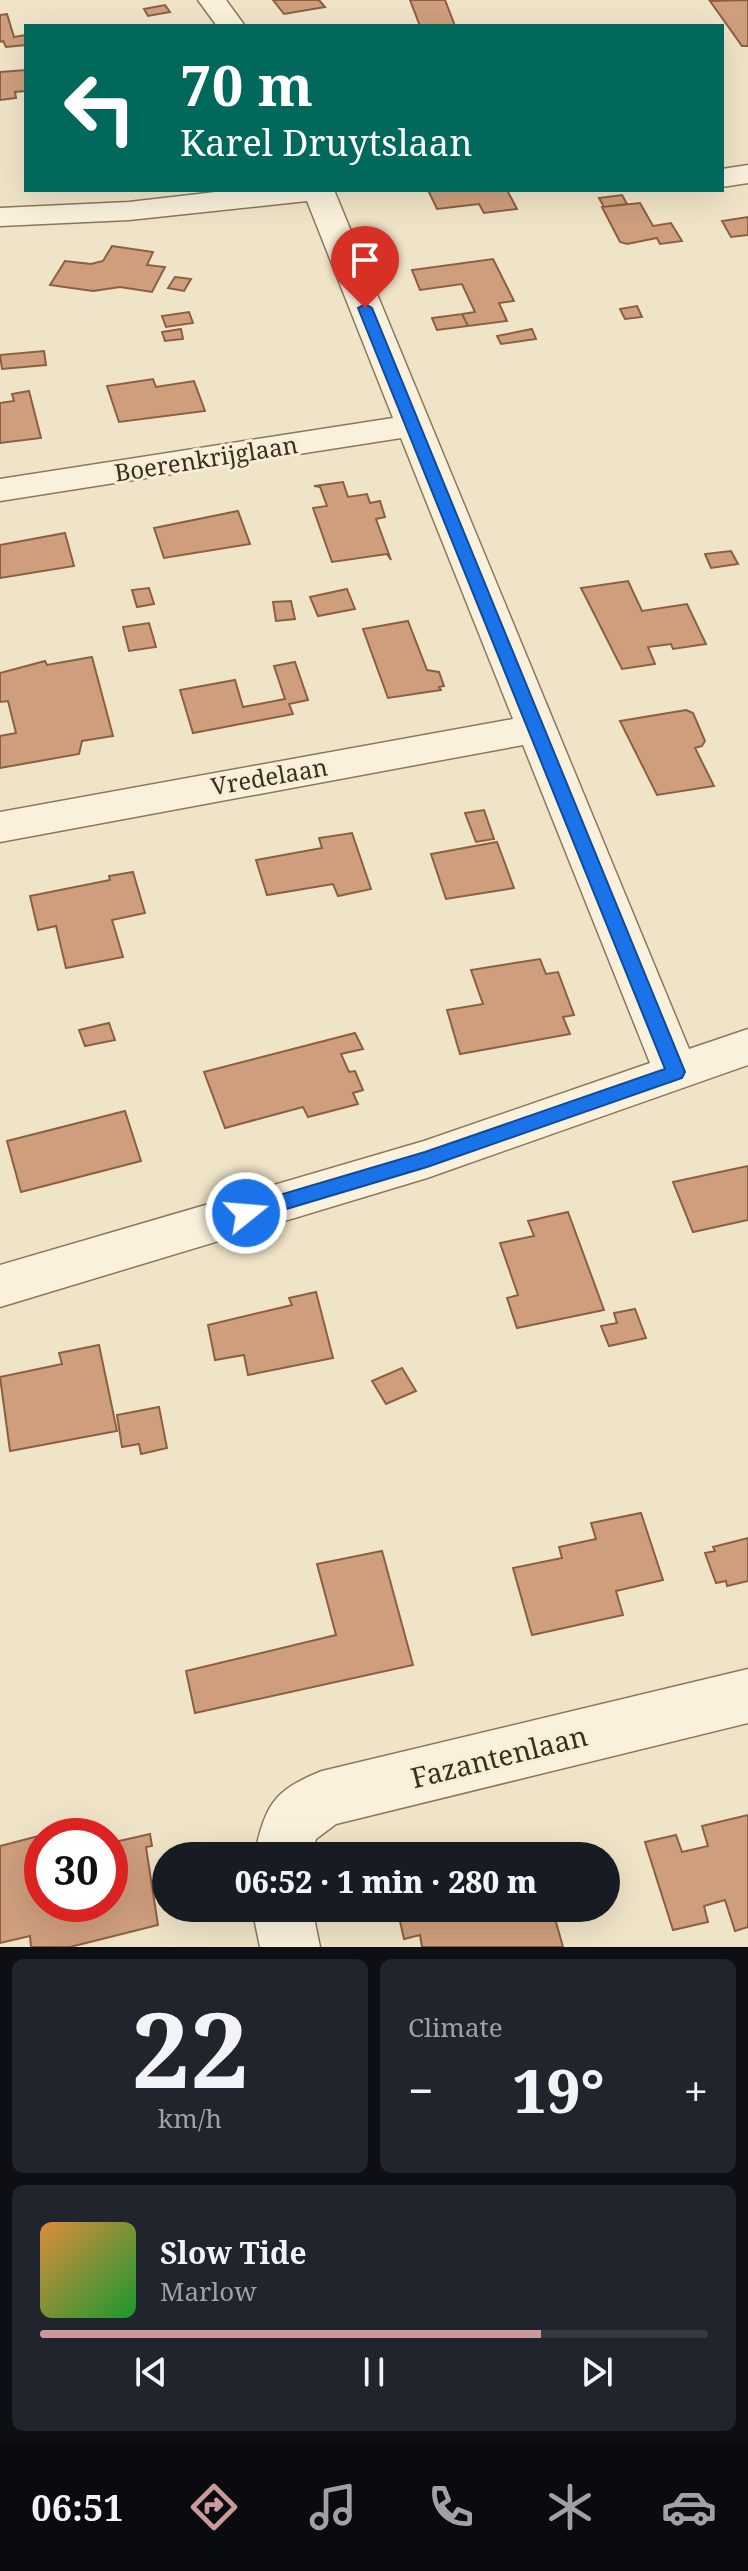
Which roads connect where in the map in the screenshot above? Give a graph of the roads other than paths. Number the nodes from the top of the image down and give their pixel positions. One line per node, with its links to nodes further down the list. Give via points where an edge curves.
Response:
1 (212, 0): 2 (street)
2 (230, 24)
3 (748, 174): 4 (street)
4 (724, 178)
5 (300, 192): 7 (street, via 129,211)
6 (319, 192): 8 (street)
7 (0, 217)
8 (412, 426): 9 (street, Boerenkrijglaan); 10 (street)
9 (0, 490)
10 (538, 728): 11 (street, Vredelaan); 13 (street)
11 (0, 827)
12 (748, 1047): 13 (street)
13 (676, 1072): 14 (street, via 427,1159)
14 (0, 1286)
15 (748, 1696): 16 (street, Fazantenlaan, via 322,1799 291,1822)
16 (286, 1842)
17 (285, 1922): 18 (street)
18 (290, 1947)

